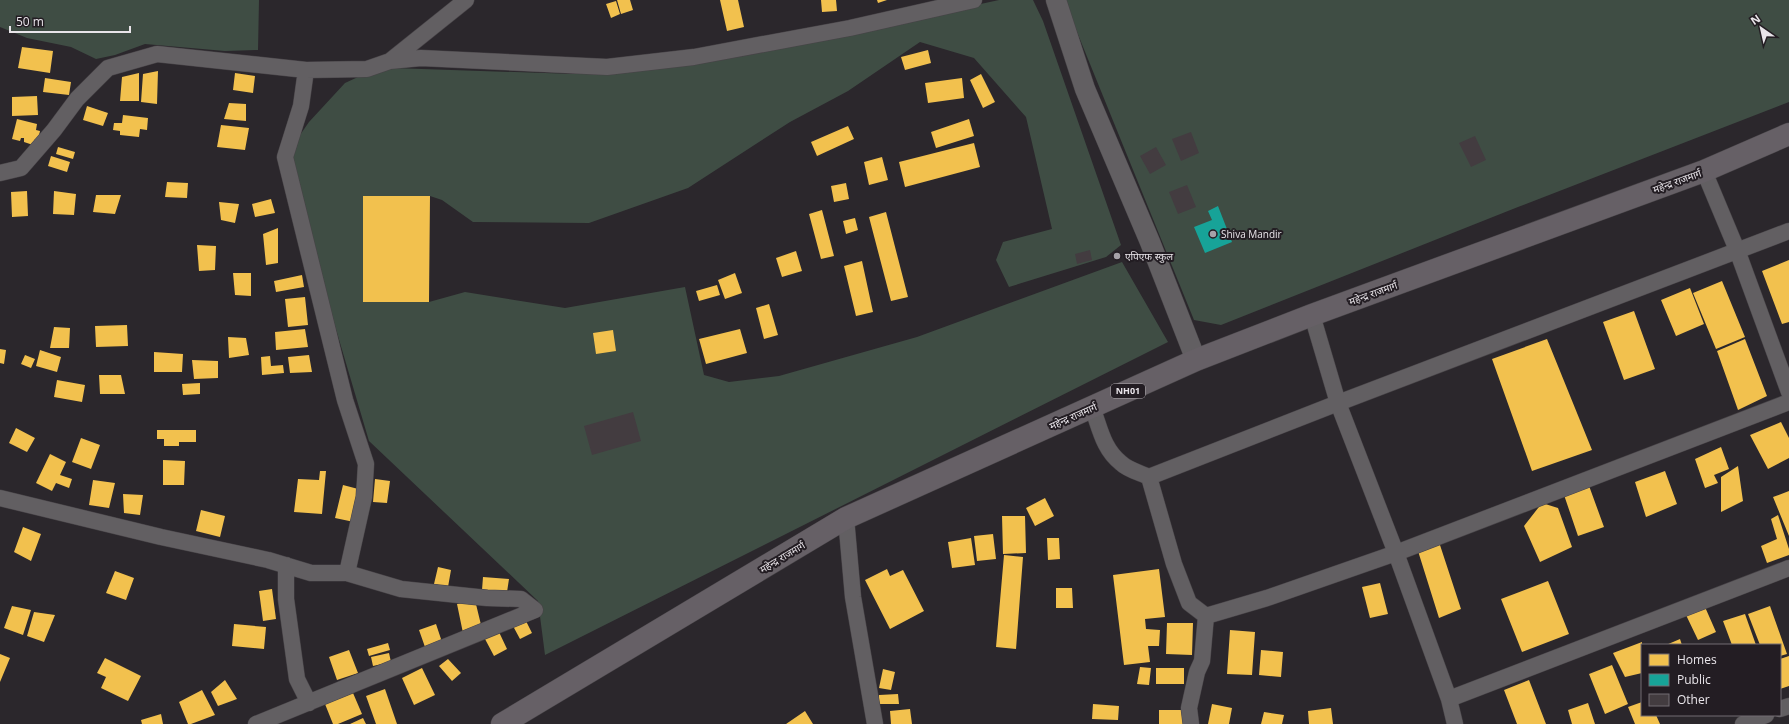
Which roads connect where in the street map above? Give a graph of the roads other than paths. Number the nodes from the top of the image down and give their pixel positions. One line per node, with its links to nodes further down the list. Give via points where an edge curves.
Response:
1 (466, 0): 4 (street)
2 (974, 0): 4 (street, via 850,28 702,55 607,67 421,58)
3 (1056, 0): 12 (street, via 1084,89 1150,242)
4 (390, 61): 5 (street, via 367,69)
5 (306, 70): 8 (street, via 157,54 108,68 78,99 21,168); 23 (street, via 301,106 285,157 345,400 366,464 364,497)
6 (1789, 134): 7 (highway, महेन्द्र राजमार्ग / NH01)
7 (1704, 171): 10 (street); 11 (highway, महेन्द्र राजमार्ग / NH01)
8 (0, 173)
9 (1789, 231): 10 (street)
10 (1737, 250): 13 (street); 15 (street)
11 (1312, 315): 12 (highway, महेन्द्र राजमार्ग / NH01); 15 (street)
12 (1196, 360): 16 (highway, महेन्द्र राजमार्ग / NH01)
13 (1789, 392)
14 (1789, 402): 20 (street)
15 (1338, 403): 17 (street); 20 (street)
16 (1092, 407): 17 (street, via 1101,437 1108,449 1121,464); 19 (highway, महेन्द्र राजमार्ग / NH01)
17 (1150, 477): 24 (street, via 1174,564 1189,603)
18 (0, 498): 21 (street)
19 (846, 518): 29 (highway, महेन्द्र राजमार्ग / NH01); 30 (street, via 853,598)
20 (1396, 553): 24 (street, via 1267,598); 25 (street)
21 (286, 565): 23 (street, via 311,573); 26 (street, via 286,599 297,679)
22 (1789, 568): 25 (street)
23 (348, 573): 26 (street, via 401,589 521,599 535,610)
24 (1206, 616): 31 (street, via 1202,661 1189,708)
25 (1449, 700): 32 (street)
26 (309, 703): 28 (street)
27 (1763, 716): 33 (street)
28 (256, 724)
29 (502, 724)
30 (875, 724)
31 (1191, 724)
32 (1455, 724)
33 (1743, 724)

